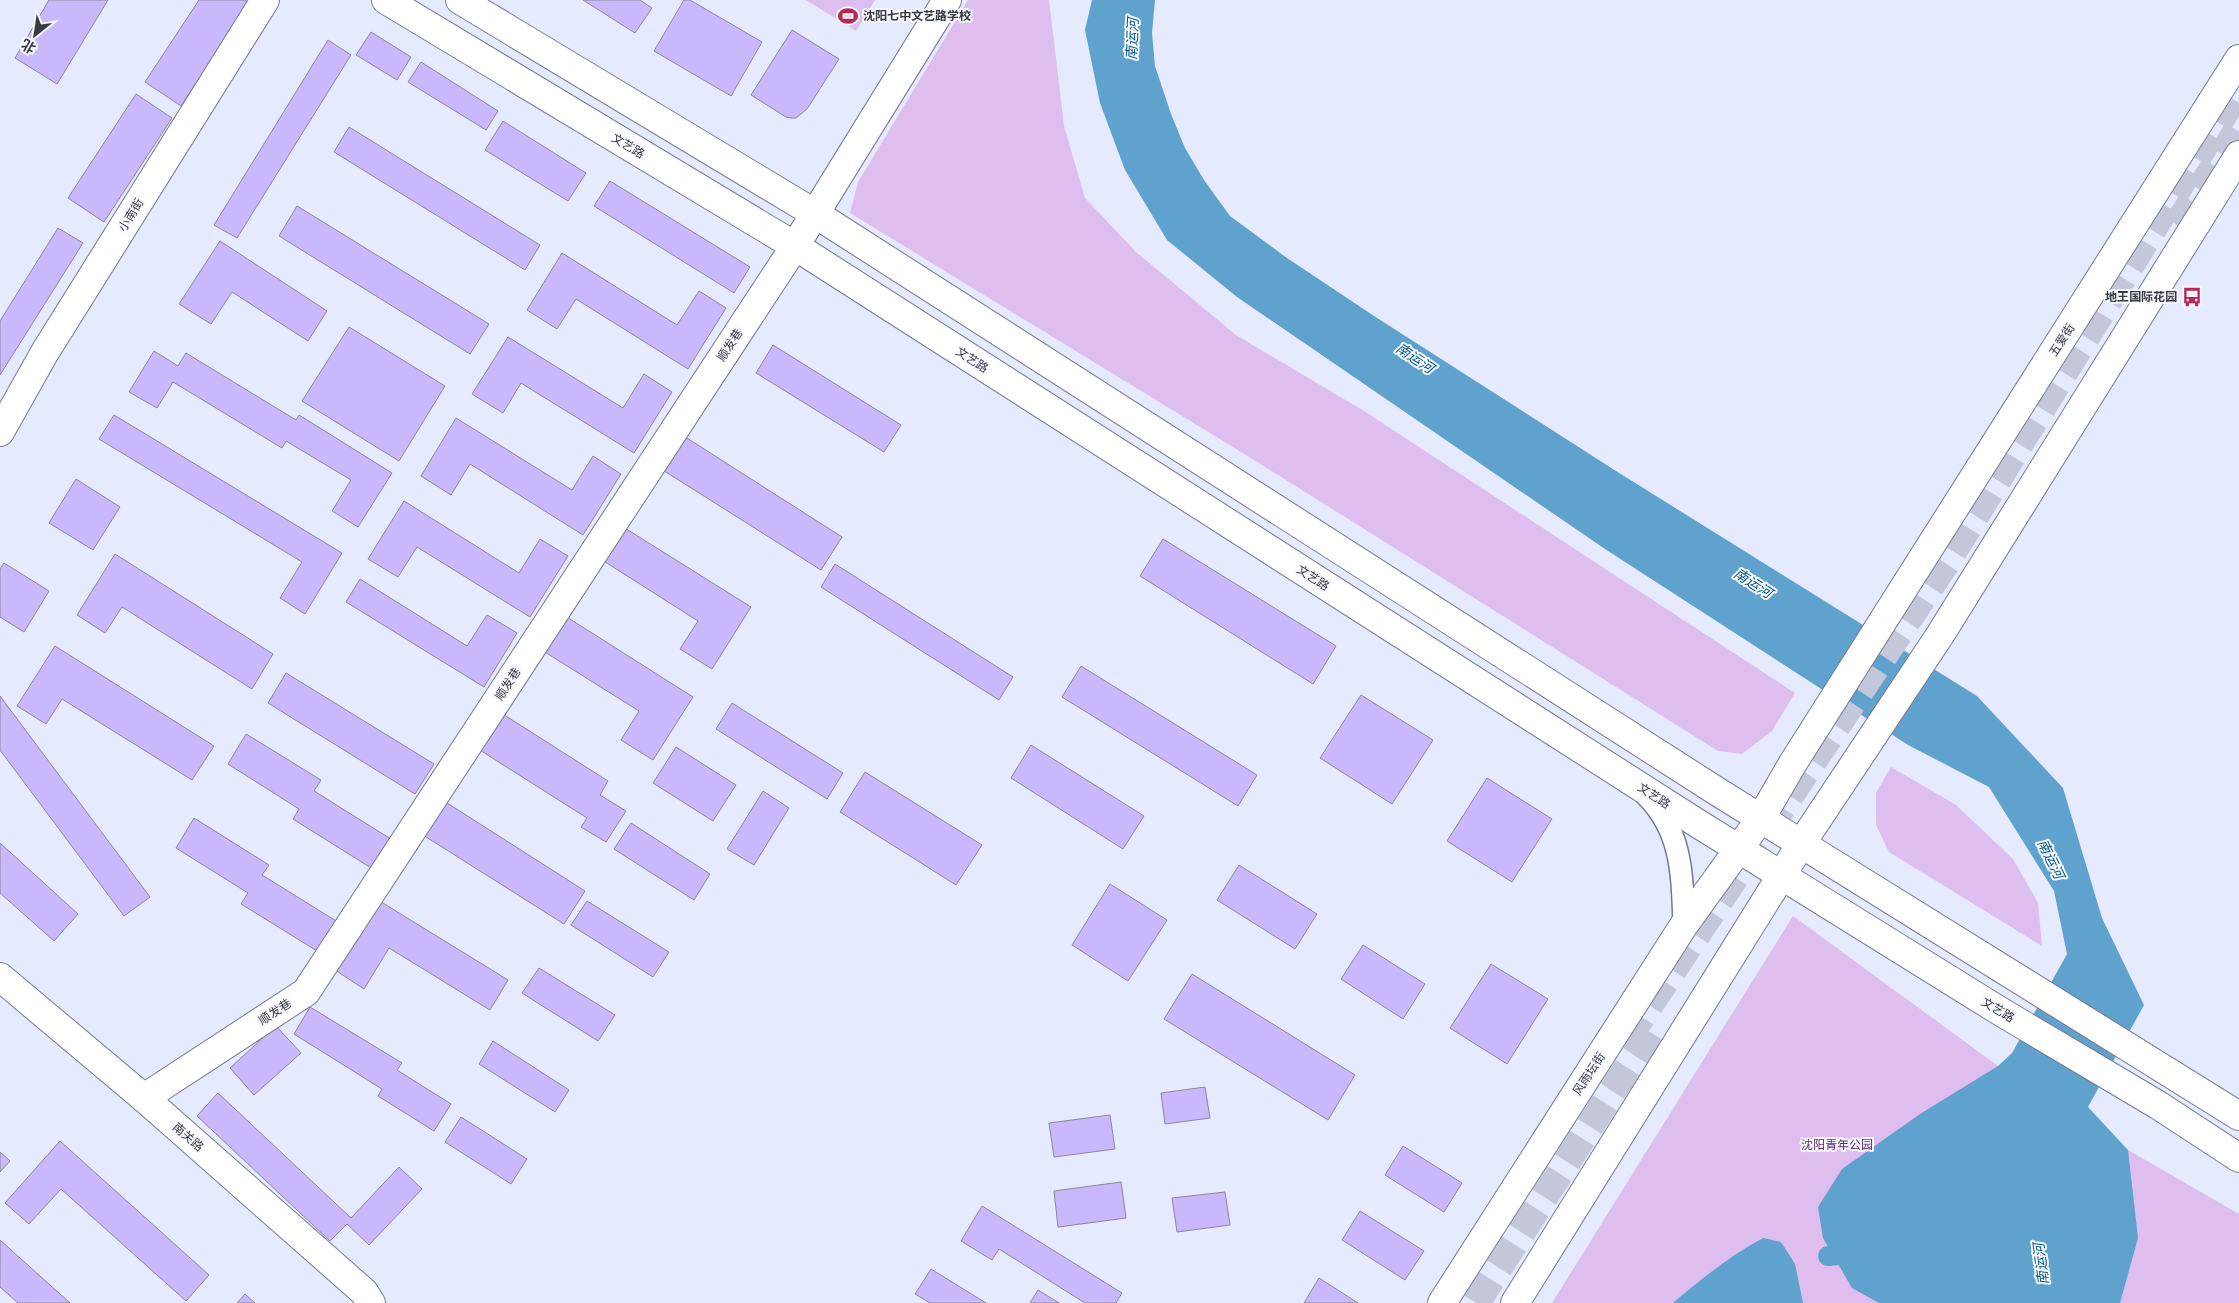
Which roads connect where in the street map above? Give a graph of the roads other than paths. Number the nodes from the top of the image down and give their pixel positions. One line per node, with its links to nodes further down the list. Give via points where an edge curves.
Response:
1 (266, 0): 9 (main road, 小南街, via 45,352)
2 (386, 0): 8 (main road, 文艺路)
3 (460, 0): 7 (main road)
4 (948, 0): 7 (main road, 顺发巷)
5 (2239, 59): 10 (main road, 五爱街)
6 (2239, 155): 13 (main road, via 1932,647)
7 (814, 213): 8 (main road, 顺发巷); 12 (main road)
8 (795, 246): 11 (main road, 文艺路); 18 (main road, 顺发巷, via 306,992)
9 (0, 432)
10 (1815, 728): 12 (main road, 风雨坛街)
11 (1636, 784): 14 (main road, 文艺路); 16 (street, via 1654,803 1673,832 1682,874)
12 (1761, 818): 13 (main road); 14 (main road, 风雨坛街)
13 (1801, 844): 15 (main road); 19 (main road)
14 (1740, 848): 15 (main road, 文艺路); 16 (main road, 风雨坛街)
15 (1782, 876): 20 (main road, 文艺路, via 2158,1105); 23 (main road)
16 (1684, 925): 22 (main road, 风雨坛街)
17 (0, 977): 18 (main road, 南关路)
18 (144, 1098): 21 (main road, 南关路, via 364,1292)
19 (2239, 1116)
20 (2239, 1158)
21 (371, 1303)
22 (1442, 1303)
23 (1514, 1303)

